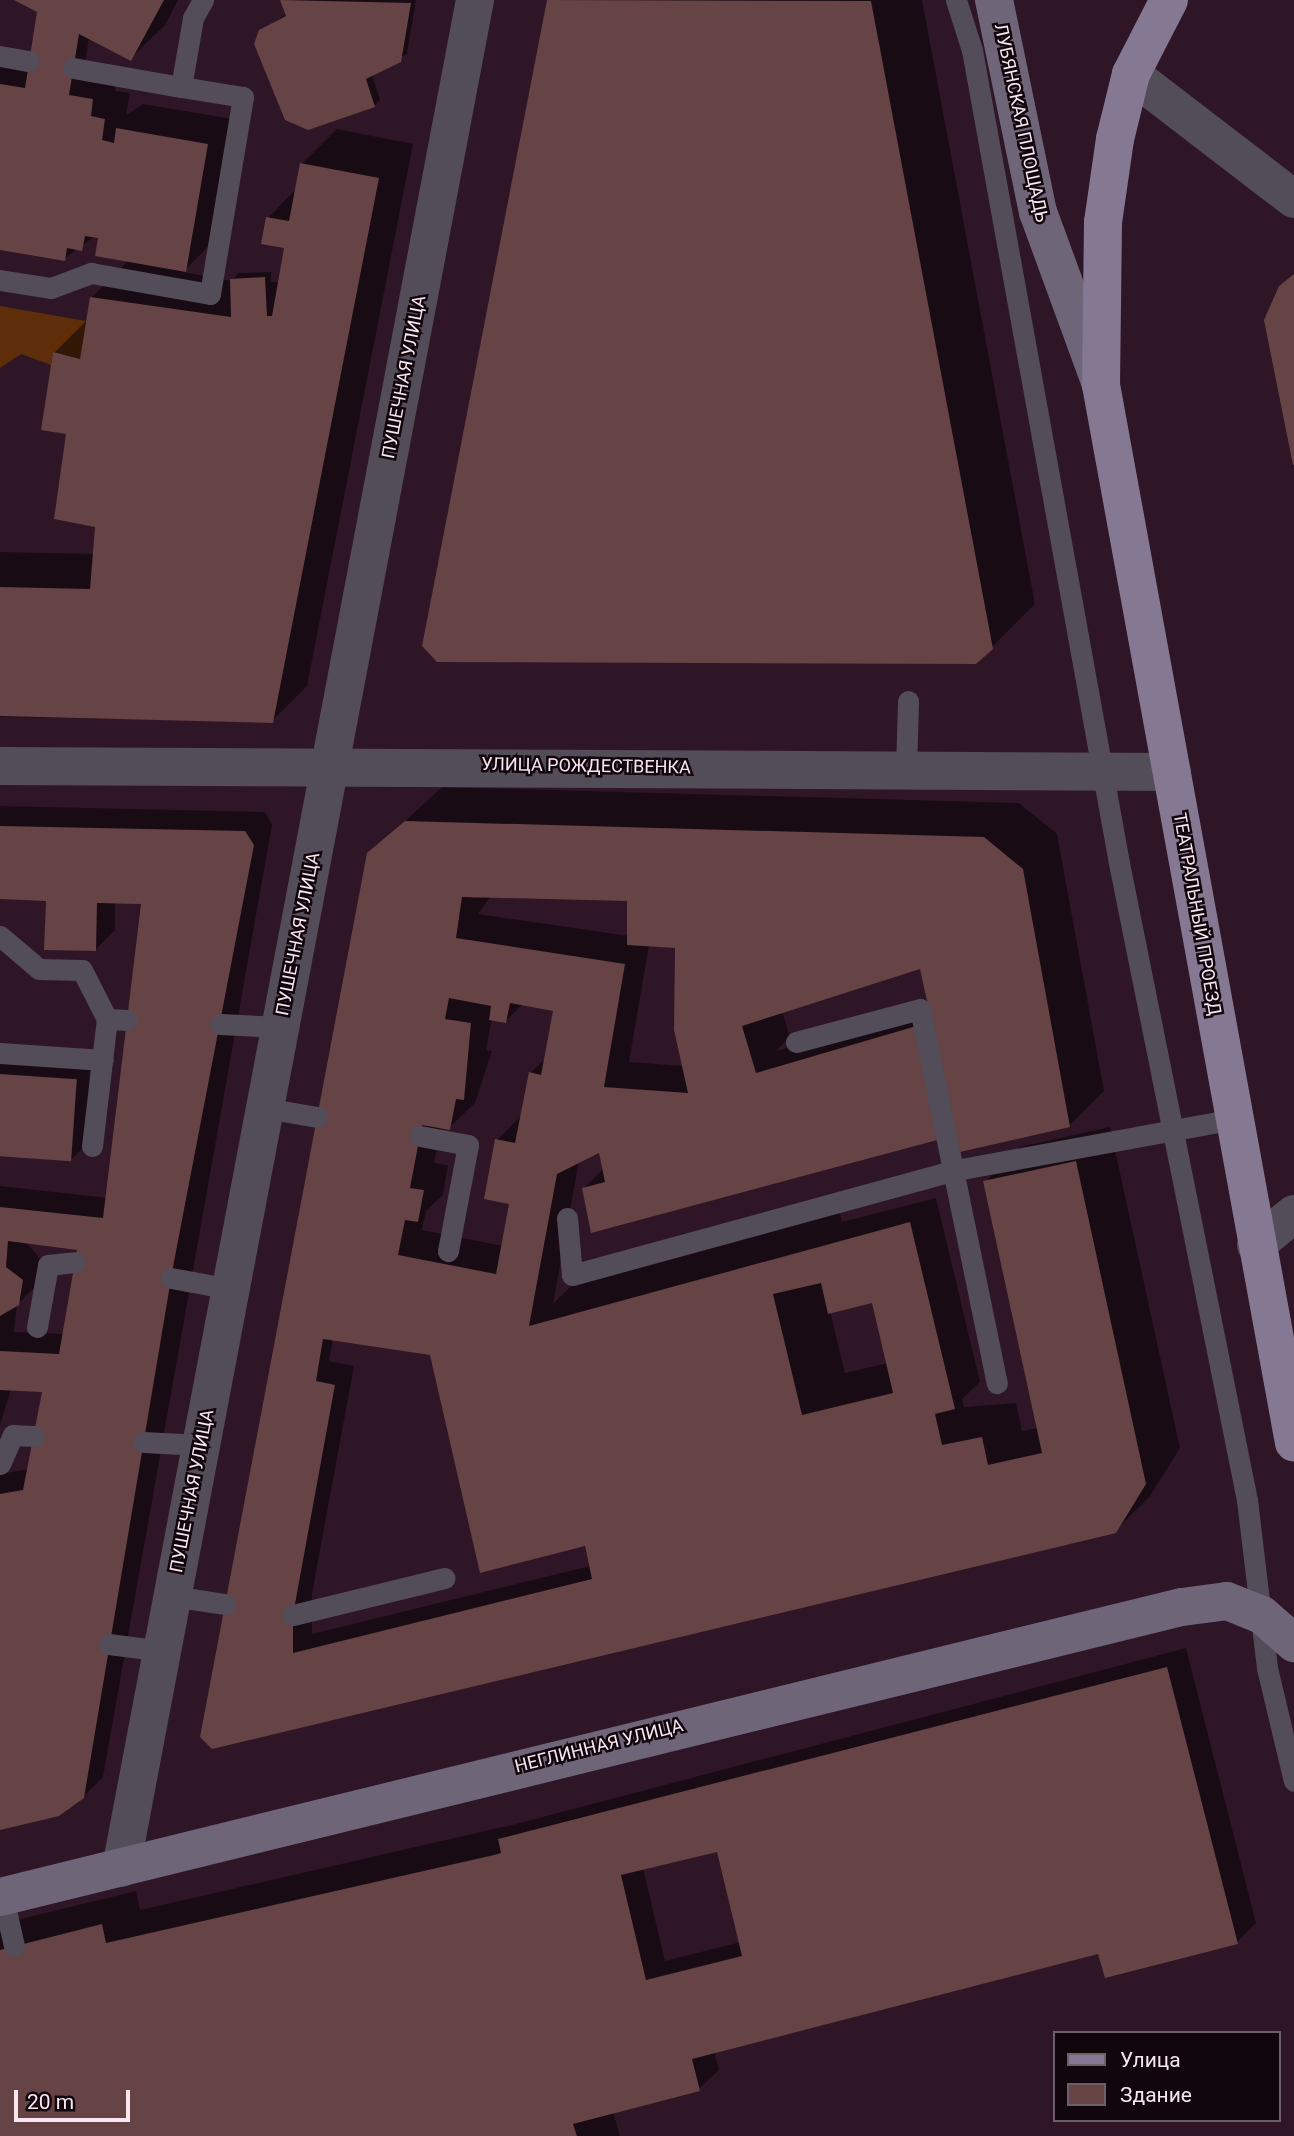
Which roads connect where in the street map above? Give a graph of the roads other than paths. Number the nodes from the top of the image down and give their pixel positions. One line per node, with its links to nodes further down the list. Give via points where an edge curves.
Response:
1 (203, 0): 11 (lane, via 193,18)
2 (475, 0): 18 (street, ПУШЕЧНАЯ УЛИЦА)
3 (956, 0): 10 (lane)
4 (994, 0): 13 (street, ЛУБЯНСКАЯ ПЛОЩАДЬ)
5 (1169, 0): 9 (main road)
6 (0, 56): 7 (lane)
7 (29, 61)
8 (73, 68): 11 (lane)
9 (1131, 74): 12 (street); 15 (main road, via 1103,222)
10 (977, 78): 13 (lane); 20 (lane)
11 (181, 87): 14 (lane, via 243,97 210,294 91,274 51,288)
12 (1294, 199)
13 (1038, 212): 15 (street, ЛУБЯНСКАЯ ПЛОЩАДЬ)
14 (0, 279)
15 (1101, 385): 21 (main road, ТЕАТРАЛЬНЫЙ ПРОЕЗД)
16 (908, 701): 19 (lane)
17 (0, 766): 18 (street, УЛИЦА РОЖДЕСТВЕНКА)
18 (331, 767): 19 (street, УЛИЦА РОЖДЕСТВЕНКА); 24 (street, ПУШЕЧНАЯ УЛИЦА)
19 (906, 770): 20 (street, УЛИЦА РОЖДЕСТВЕНКА)
20 (1102, 771): 21 (street, УЛИЦА РОЖДЕСТВЕНКА); 31 (lane)
21 (1172, 772): 30 (main road, ТЕАТРАЛЬНЫЙ ПРОЕЗД)
22 (0, 936): 27 (lane, via 39,969 82,970 117,1020)
23 (220, 1024): 24 (lane)
24 (281, 1027): 28 (street, ПУШЕЧНАЯ УЛИЦА)
25 (796, 1042): 34 (lane, via 920,1009)
26 (0, 1054): 27 (lane)
27 (103, 1060): 33 (lane)
28 (265, 1108): 29 (lane); 41 (street, ПУШЕЧНАЯ УЛИЦА)
29 (317, 1117)
30 (1233, 1119): 31 (lane); 37 (main road, ТЕАТРАЛЬНЫЙ ПРОЕЗД)
31 (1175, 1129): 34 (lane); 54 (lane, via 1250,1513)
32 (420, 1136): 38 (lane, via 468,1145)
33 (92, 1146)
34 (956, 1170): 36 (lane, via 572,1275); 44 (lane)
35 (1294, 1214): 37 (street)
36 (567, 1219)
37 (1256, 1245): 43 (main road, ТЕАТРАЛЬНЫЙ ПРОЕЗД)
38 (448, 1251)
39 (75, 1262): 42 (lane, via 48,1265)
40 (171, 1278): 41 (lane)
41 (231, 1289): 48 (street, ПУШЕЧНАЯ УЛИЦА)
42 (37, 1327)
43 (1282, 1328): 47 (main road, ТЕАТРАЛЬНЫЙ ПРОЕЗД)
44 (997, 1383)
45 (34, 1436): 49 (lane, via 13,1435)
46 (143, 1442): 48 (lane)
47 (1294, 1443)
48 (201, 1445): 51 (street, ПУШЕЧНАЯ УЛИЦА)
49 (0, 1464)
50 (445, 1578): 53 (lane)
51 (172, 1596): 52 (lane); 57 (street, ПУШЕЧНАЯ УЛИЦА)
52 (225, 1604)
53 (293, 1615)
54 (1262, 1615): 55 (street, НЕГЛИННАЯ УЛИЦА); 58 (lane, via 1267,1668); 59 (street, НЕГЛИННАЯ УЛИЦА, via 1227,1601 1200,1603 677,1726)
55 (1294, 1643)
56 (109, 1644): 57 (lane)
57 (162, 1651): 59 (street, ПУШЕЧНАЯ УЛИЦА)
58 (1294, 1781)
59 (121, 1868): 60 (street, НЕГЛИННАЯ УЛИЦА)
60 (2, 1897): 61 (lane)
61 (14, 1946)

